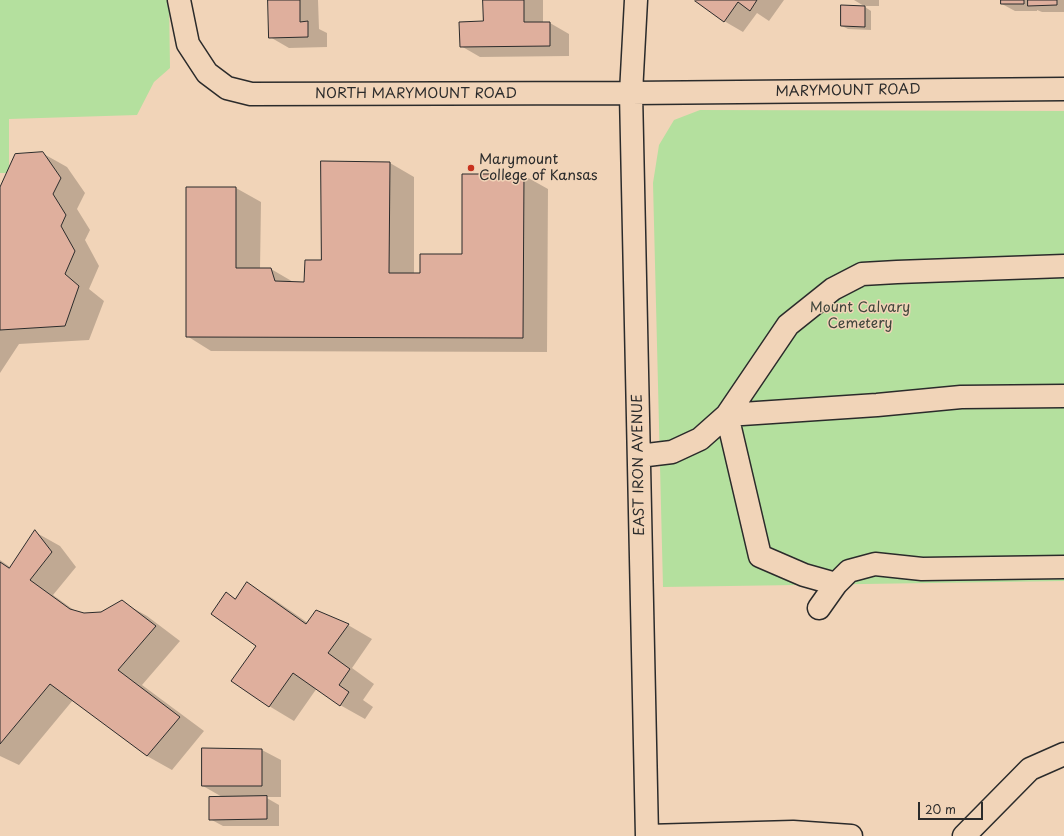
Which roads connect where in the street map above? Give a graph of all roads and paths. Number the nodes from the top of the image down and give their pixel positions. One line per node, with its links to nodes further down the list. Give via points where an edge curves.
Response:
1 (179, 0): 4 (street, NORTH MARYMOUNT ROAD, via 188,44 206,73 227,88 251,94)
2 (636, 0): 4 (street, EAST IRON AVENUE)
3 (1064, 89): 4 (street, MARYMOUNT ROAD)
4 (631, 93): 8 (street, EAST IRON AVENUE)
5 (1064, 266): 7 (street, via 862,274 833,289 788,325)
6 (1064, 396): 7 (street, via 960,397)
7 (727, 415): 8 (street, via 700,439 672,452); 10 (street, via 760,556 804,575)
8 (639, 456): 13 (street, EAST IRON AVENUE)
9 (1064, 567): 10 (street, via 922,569 875,564 850,570)
10 (836, 584): 11 (street)
11 (819, 608)
12 (1064, 754): 15 (street, via 1030,769)
13 (647, 836): 14 (street, via 793,832)
14 (851, 836)
15 (964, 836)

